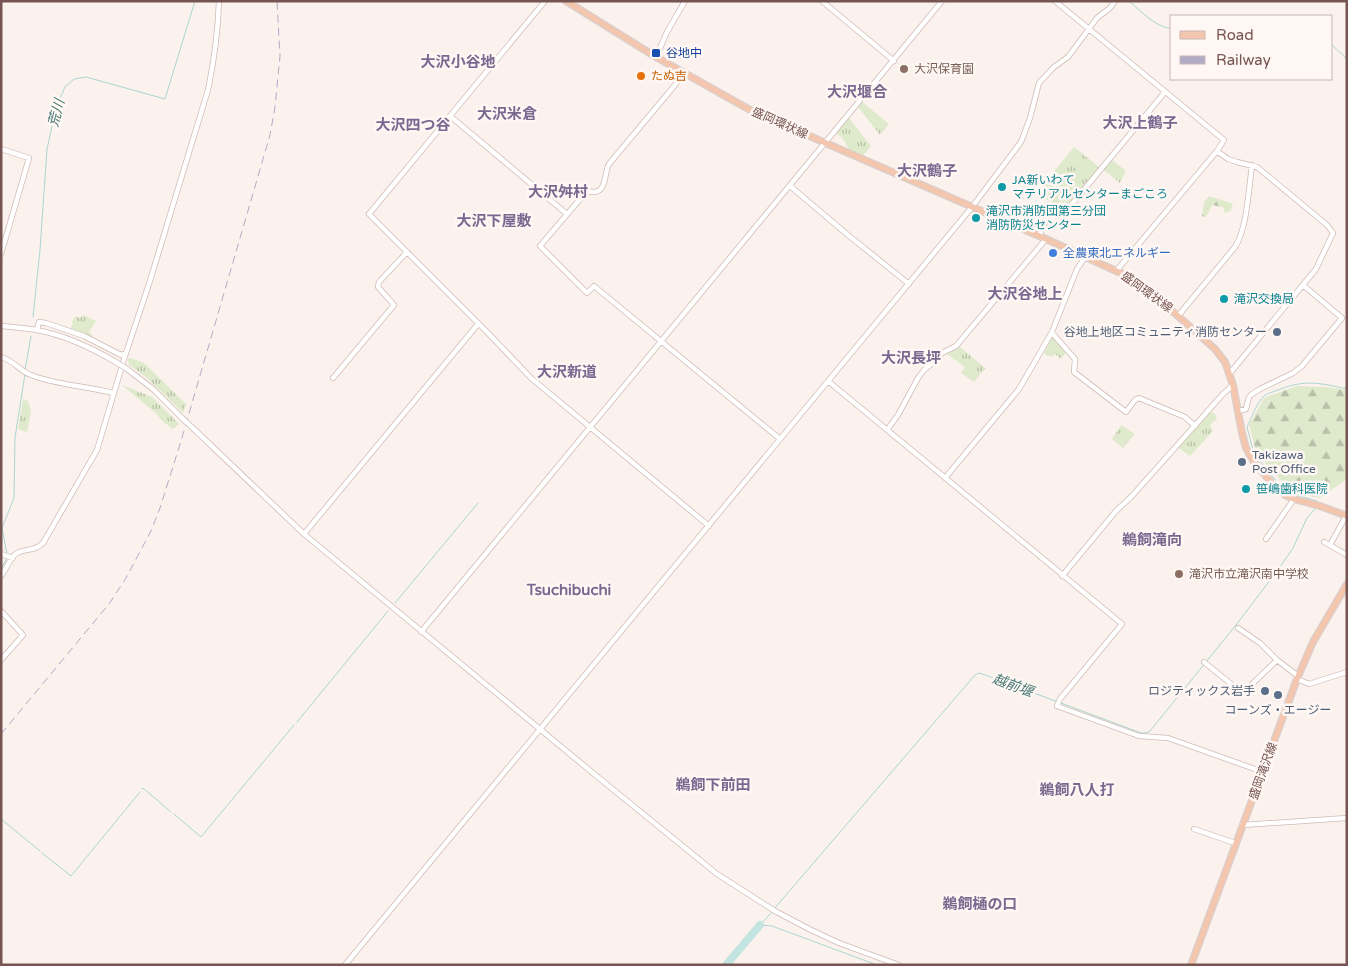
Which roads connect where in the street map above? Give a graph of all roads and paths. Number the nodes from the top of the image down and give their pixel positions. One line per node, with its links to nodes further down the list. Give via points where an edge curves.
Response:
1 (218, 1): 36 (street, via 208,90)
2 (545, 1): 14 (street)
3 (566, 1): 10 (main road, 盛岡環状線)
4 (686, 1): 10 (street)
5 (822, 1): 11 (street)
6 (942, 1): 11 (street)
7 (1055, 1): 9 (street)
8 (1115, 1): 9 (street)
9 (1088, 29): 13 (street); 20 (street, via 1068,57 1039,83 1021,142)
10 (656, 57): 12 (main road, 盛岡環状線)
11 (894, 61): 15 (street)
12 (683, 73): 15 (main road, 盛岡環状線, via 752,111); 21 (street, via 609,164 600,190 587,191)
13 (1165, 92): 17 (street, via 1224,140); 22 (street, via 1067,210 1056,205 1051,208)
14 (450, 116): 21 (street); 24 (street, via 369,214)
15 (824, 143): 19 (street); 20 (main road, 盛岡環状線)
16 (1, 149): 25 (street, via 29,158)
17 (1216, 151): 18 (street, via 1228,159); 27 (street)
18 (1252, 165): 29 (street, via 1333,233 1316,269); 30 (street, via 1239,241)
19 (790, 186): 28 (street); 35 (street)
20 (972, 207): 22 (main road, 盛岡環状線); 28 (street)
21 (567, 214): 35 (street, via 540,246 588,293 594,286)
22 (1039, 236): 23 (main road, 盛岡環状線)
23 (1046, 239): 26 (main road, 盛岡環状線); 46 (street, via 956,346 942,353 924,370)
24 (407, 252): 31 (street); 39 (street, via 378,282 378,287 394,305)
25 (1, 254)
26 (1086, 256): 27 (main road, 盛岡環状線); 34 (street, via 1077,269)
27 (1117, 270): 30 (main road, 盛岡環状線)
28 (908, 284): 40 (street)
29 (1303, 285): 38 (street); 43 (street, via 1342,318 1302,366 1252,394 1246,408)
30 (1178, 316): 38 (main road, 盛岡環状線, via 1215,349)
31 (478, 324): 44 (street, via 531,378); 52 (street)
32 (1, 326): 33 (street)
33 (37, 330): 36 (street, via 39,322 46,323 84,336 121,355); 52 (street, bridge, via 82,344 127,369 153,389)
34 (1052, 333): 45 (street, via 1075,360 1074,372 1126,412 1139,398 1185,417); 48 (street, via 1018,389)
35 (661, 340): 44 (street); 47 (street)
36 (126, 353): 42 (street)
37 (1, 357): 42 (street, via 9,359 26,373 49,381)
38 (1230, 373): 41 (main road, 盛岡環状線)
39 (333, 378)
40 (828, 382): 46 (street); 47 (street)
41 (1233, 386): 43 (main road, 盛岡環状線); 45 (street)
42 (113, 393): 57 (street, via 97,450 43,543 35,549)
43 (1238, 411): 49 (main road, 盛岡環状線, via 1246,448 1254,462 1278,489)
44 (590, 426): 51 (street); 63 (street)
45 (1195, 426): 59 (street, via 1116,511)
46 (887, 430): 48 (street)
47 (780, 439): 51 (street)
48 (945, 478): 59 (street)
49 (1294, 499): 50 (main road, 盛岡環状線); 53 (street)
50 (1346, 516): 55 (street)
51 (709, 526): 69 (street)
52 (304, 534): 63 (street)
53 (1266, 539)
54 (1324, 542): 55 (street)
55 (1330, 546): 56 (street)
56 (1347, 555)
57 (7, 556): 58 (street)
58 (1, 576)
59 (1062, 576): 70 (street, via 1122,624 1057,706 1139,736 1168,738)
60 (1347, 584): 68 (main road, 盛岡滝沢線, via 1313,642)
61 (1, 611): 64 (street, via 23,634)
62 (1238, 628): 65 (street)
63 (420, 632): 69 (street)
64 (1, 660)
65 (1277, 660): 66 (street, via 1244,692); 68 (street)
66 (1205, 663)
67 (1347, 672): 68 (street, via 1309,684)
68 (1297, 678): 70 (main road, 盛岡滝沢線)
69 (540, 730): 75 (street); 76 (street, via 717,874 809,929)
70 (1263, 772): 72 (main road, 盛岡滝沢線)
71 (1347, 818): 72 (street)
72 (1242, 825): 74 (main road, 盛岡滝沢線)
73 (1194, 829): 74 (street)
74 (1235, 843): 77 (main road, 盛岡滝沢線)
75 (345, 965)
76 (899, 965)
77 (1191, 965)

